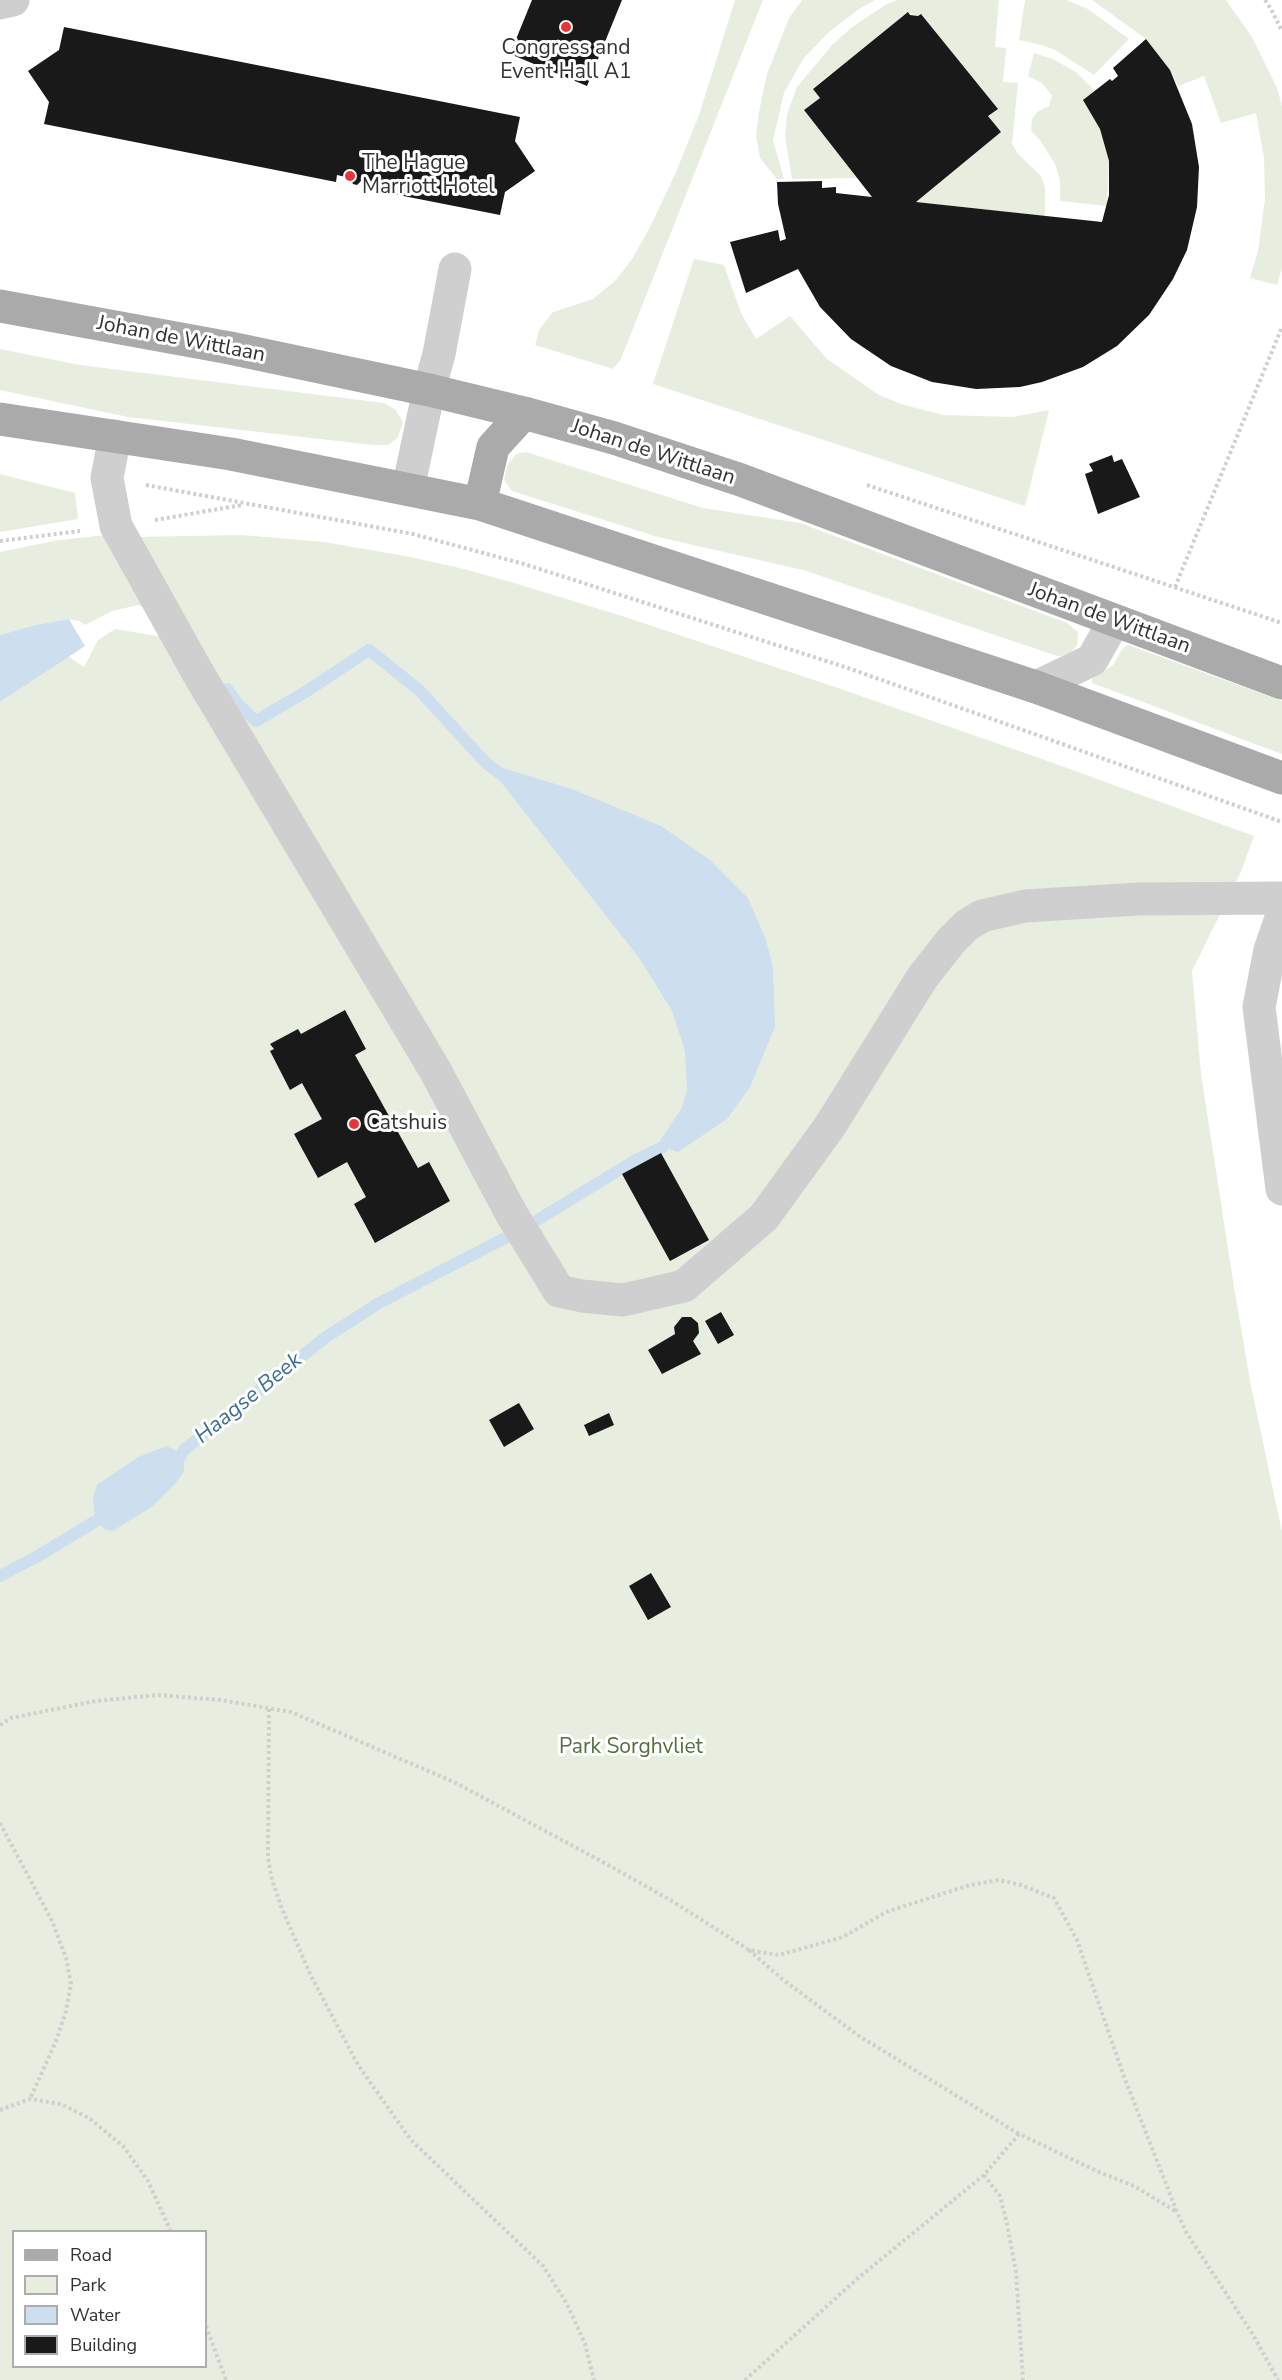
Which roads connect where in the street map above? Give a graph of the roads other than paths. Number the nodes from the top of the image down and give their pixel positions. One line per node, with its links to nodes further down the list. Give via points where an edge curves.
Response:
1 (13, 0): 2 (street)
2 (0, 3)
3 (455, 269): 5 (street)
4 (0, 306): 5 (main road, Johan de Wittlaan)
5 (429, 390): 6 (main road, Johan de Wittlaan); 9 (street)
6 (524, 413): 10 (main road, via 493,447); 11 (main road, Johan de Wittlaan, via 741,480)
7 (0, 419): 8 (main road)
8 (115, 436): 9 (main road); 15 (street, via 107,478 116,526 435,1070 511,1213 559,1291 623,1300 684,1286 765,1217 830,1126 922,978 951,940 982,916 1025,906 1138,899)
9 (408, 489): 10 (main road)
10 (480, 504): 13 (main road)
11 (1114, 621): 12 (main road, Johan de Wittlaan); 13 (street, via 1092,660)
12 (1282, 683)
13 (1036, 687): 14 (main road)
14 (1282, 778)
15 (1282, 898)
16 (1282, 915): 17 (street, via 1270,950 1259,1007)
17 (1282, 1189)

